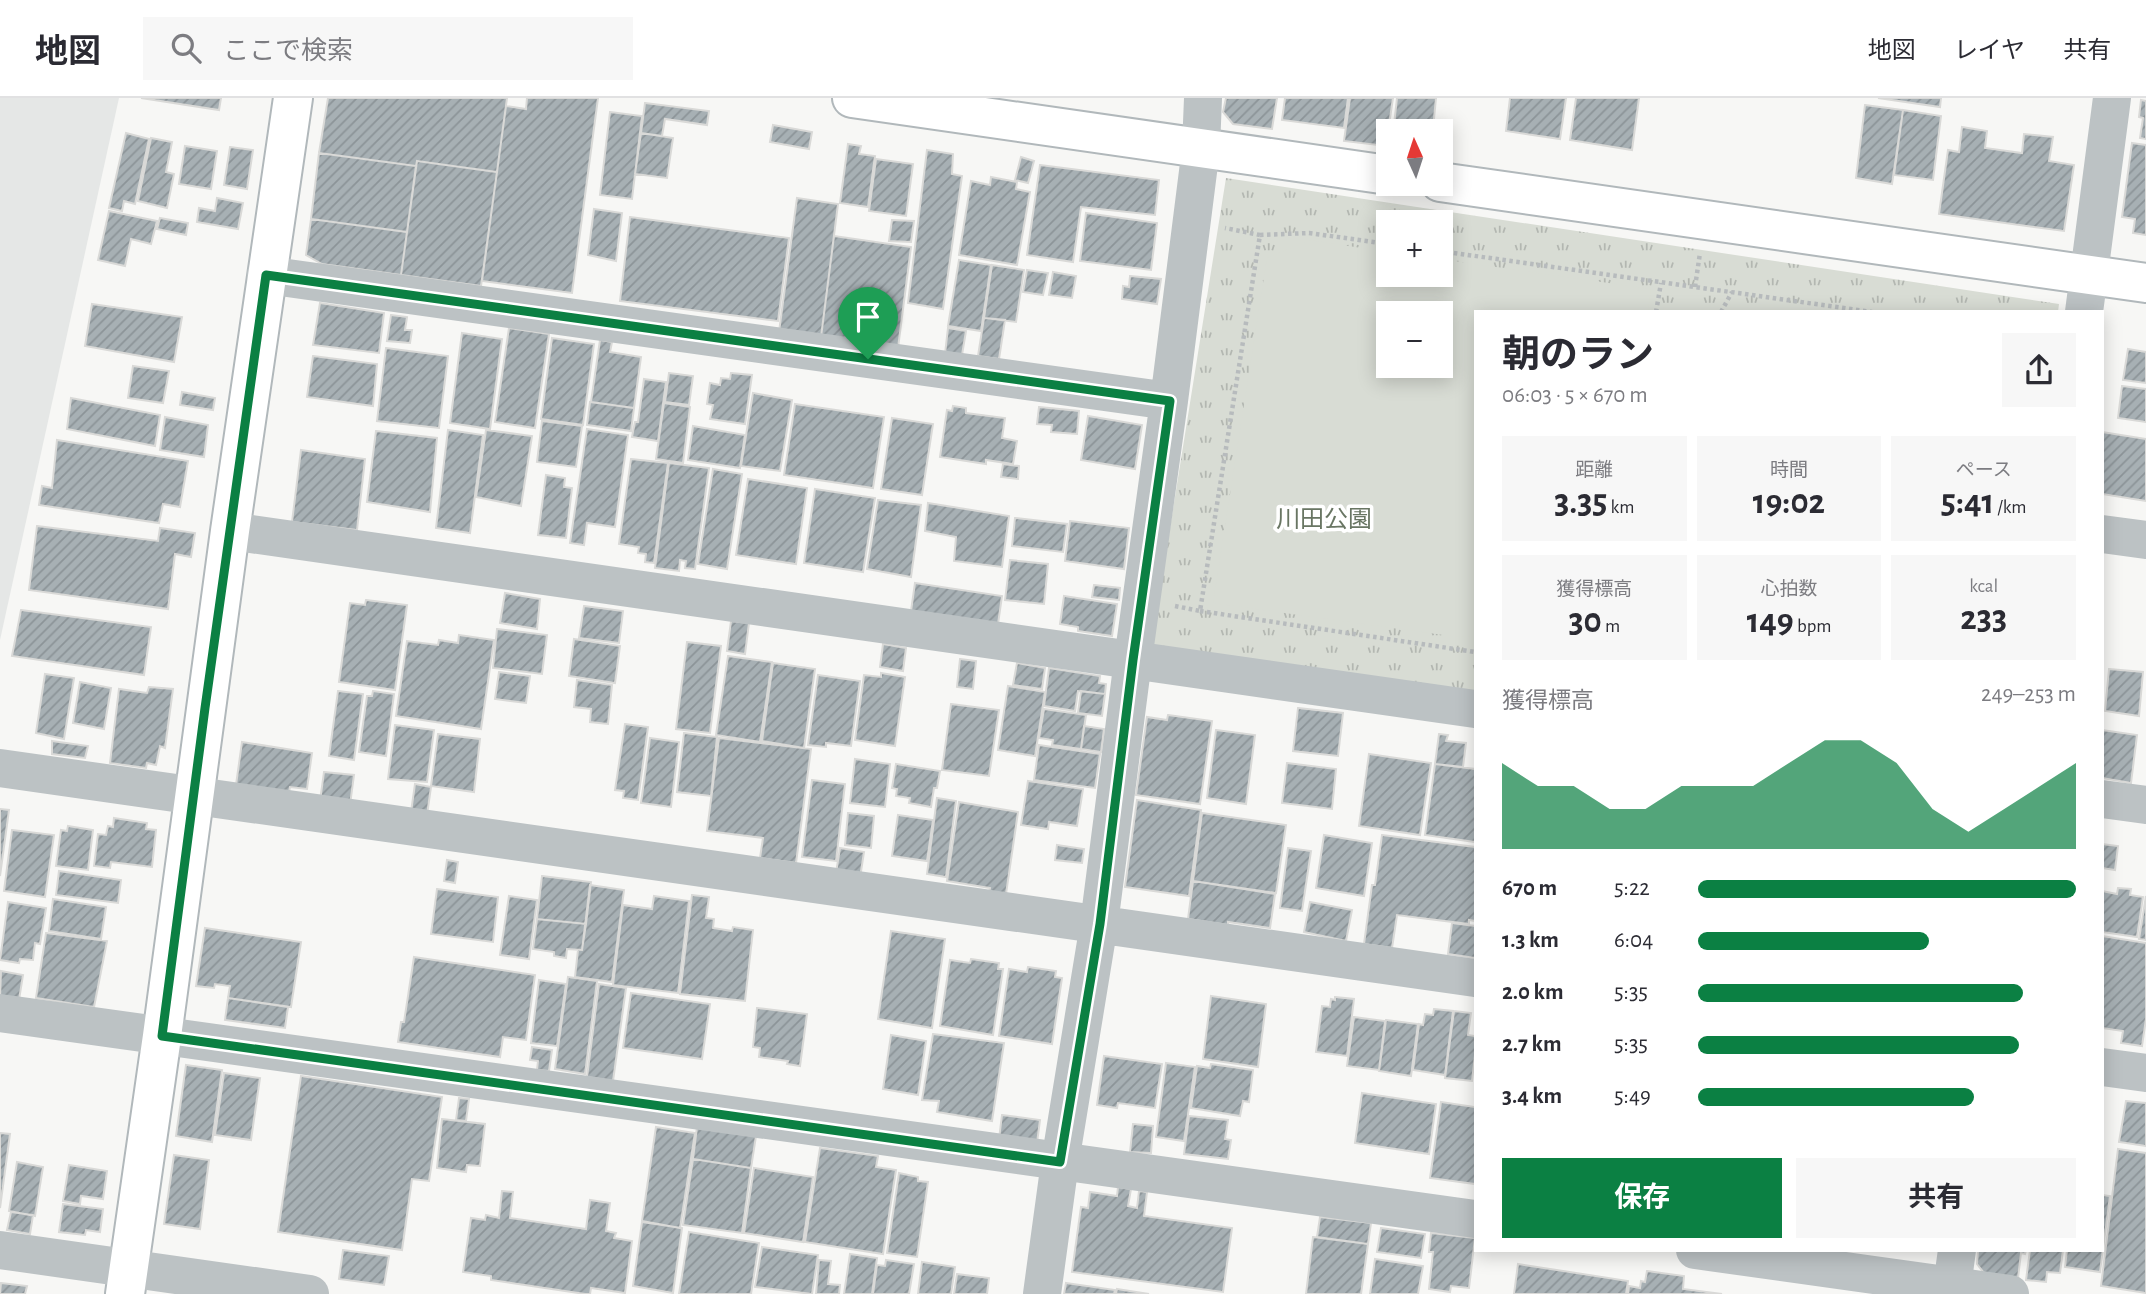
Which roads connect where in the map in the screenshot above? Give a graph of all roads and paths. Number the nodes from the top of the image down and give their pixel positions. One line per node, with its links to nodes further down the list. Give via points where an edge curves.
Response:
1 (293, 98): 13 (street)
2 (852, 98): 5 (street)
3 (1203, 98): 5 (street)
4 (2112, 98): 18 (street)
5 (1201, 148): 6 (street); 22 (street)
6 (1376, 173)
7 (1453, 184): 18 (street)
8 (1214, 226): 9 (path)
9 (1260, 235): 10 (path, via 1309,233); 27 (path)
10 (1376, 242)
11 (1701, 245): 16 (path)
12 (1453, 253): 14 (path)
13 (266, 275): 22 (street); 23 (street)
14 (1661, 283): 16 (path); 19 (path)
15 (2146, 283): 18 (street)
16 (1695, 287): 17 (path)
17 (1732, 292): 20 (path); 21 (path)
18 (2086, 293)
19 (1656, 310)
20 (1722, 310)
21 (1858, 310)
22 (1170, 401): 29 (street)
23 (230, 531): 29 (street); 32 (street)
24 (2104, 534): 25 (street)
25 (2146, 540)
26 (1174, 606): 27 (path)
27 (1200, 611): 28 (path)
28 (1474, 652)
29 (1133, 660): 30 (street); 35 (street)
30 (1474, 709)
31 (0, 768): 32 (street)
32 (194, 796): 35 (street); 38 (street)
33 (2104, 799): 34 (street)
34 (2146, 805)
35 (1100, 924): 36 (street); 41 (street)
36 (1474, 978)
37 (0, 1013): 38 (street)
38 (162, 1036): 41 (street); 46 (street)
39 (2104, 1067): 40 (street)
40 (2146, 1073)
41 (1060, 1162): 42 (street); 48 (street)
42 (1474, 1219)
43 (0, 1250): 46 (street)
44 (1715, 1252): 45 (street)
45 (1953, 1276): 49 (street)
46 (127, 1281): 47 (street)
47 (310, 1294)
48 (1042, 1294)
49 (2010, 1294)

